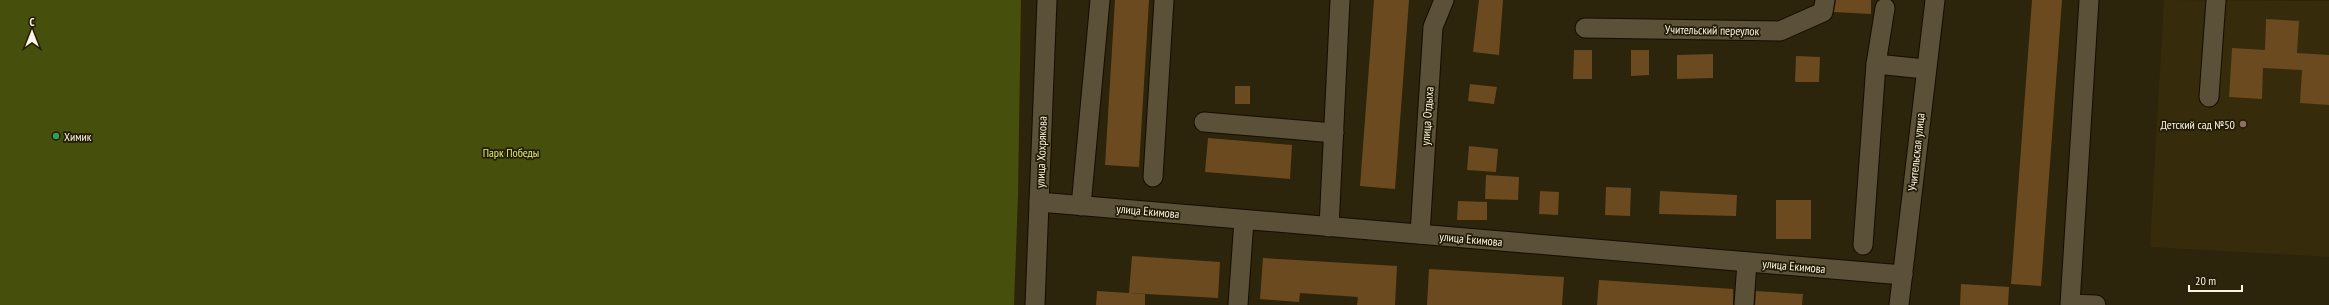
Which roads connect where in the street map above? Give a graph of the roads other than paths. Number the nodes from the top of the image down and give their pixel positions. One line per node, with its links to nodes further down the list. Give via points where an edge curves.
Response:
1 (1047, 0): 18 (street, улица Хохрякова)
2 (1100, 0): 19 (street)
3 (1164, 0): 17 (street)
4 (1340, 0): 16 (street)
5 (1444, 0): 22 (street, улица Отдыха, via 1433,27)
6 (1825, 0): 11 (street, Учительский переулок, via 1823,12 1780,31)
7 (1935, 0): 13 (street, Учительская улица)
8 (2089, 0): 27 (street)
9 (2216, 0): 14 (street)
10 (1885, 8): 12 (street)
11 (1585, 28)
12 (1876, 64): 13 (street); 23 (street)
13 (1926, 69): 25 (street, Учительская улица)
14 (2209, 97)
15 (1204, 122): 16 (street)
16 (1334, 133): 21 (street)
17 (1153, 177)
18 (1039, 202): 19 (street, улица Екимова); 28 (street, улица Хохрякова)
19 (1081, 206): 20 (street, улица Екимова)
20 (1244, 220): 21 (street, улица Екимова); 29 (street)
21 (1329, 227): 22 (street, улица Екимова)
22 (1420, 234): 24 (street, улица Екимова)
23 (1863, 245)
24 (1747, 262): 25 (street, улица Екимова); 30 (street)
25 (1902, 275): 26 (street, Учительская улица)
26 (1904, 304)
27 (2069, 304): 31 (street)
28 (1035, 305)
29 (1238, 305)
30 (1744, 305)
31 (2096, 305)

